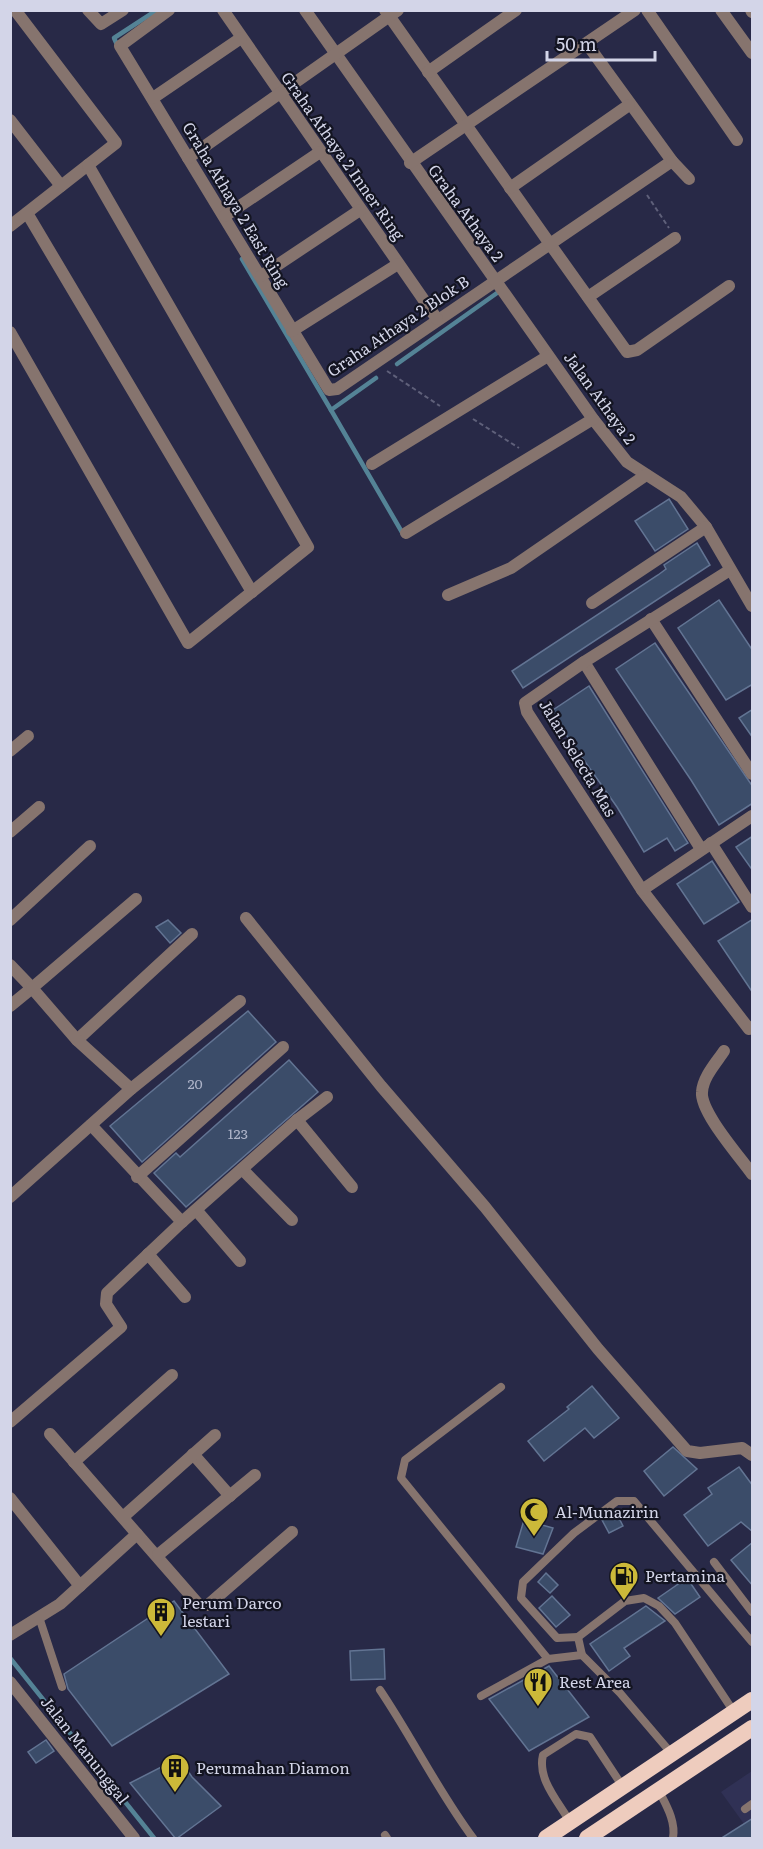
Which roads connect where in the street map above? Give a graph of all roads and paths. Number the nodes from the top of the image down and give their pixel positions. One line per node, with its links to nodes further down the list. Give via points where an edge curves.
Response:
1 (15, 10): 27 (street, via 116,143)
2 (88, 10): 3 (street, via 101,24)
3 (123, 10)
4 (169, 10): 18 (street, Graha Athaya 2 East Ring, via 120,47)
5 (222, 10): 12 (street, Graha Athaya 2 Inner Ring)
6 (304, 10): 15 (street, Graha Athaya 2)
7 (516, 10): 16 (street)
8 (635, 10): 13 (street, Graha Athaya 2)
9 (647, 10): 22 (street)
10 (721, 10): 14 (street)
11 (391, 13): 15 (street); 16 (street)
12 (241, 39): 17 (street, Graha Athaya 2 Inner Ring); 18 (street)
13 (587, 44): 19 (street); 21 (street, Graha Athaya 2)
14 (753, 53)
15 (336, 56): 17 (street); 26 (street, Graha Athaya 2)
16 (428, 72): 21 (street)
17 (280, 94): 23 (street, Graha Athaya 2 Inner Ring); 24 (street)
18 (153, 98): 24 (street, Graha Athaya 2 East Ring)
19 (629, 105): 25 (street); 31 (street)
20 (10, 120): 30 (street)
21 (467, 127): 26 (street, Graha Athaya 2); 31 (street)
22 (737, 140)
23 (320, 152): 32 (street, Graha Athaya 2 Inner Ring); 34 (street)
24 (188, 158): 34 (street, Graha Athaya 2 East Ring)
25 (672, 161): 28 (street); 29 (street, Graha Athaya 2 Blok B)
26 (410, 164): 40 (street, Graha Athaya 2)
27 (88, 165): 30 (street); 54 (street, via 308,546)
28 (689, 179)
29 (638, 182): 36 (path); 37 (street, Graha Athaya 2 Blok B)
30 (61, 186): 33 (street)
31 (510, 188): 37 (street)
32 (360, 210): 38 (street, Graha Athaya 2 Inner Ring); 39 (street)
33 (27, 213): 35 (street); 54 (street)
34 (225, 216): 39 (street, Graha Athaya 2 East Ring)
35 (10, 226)
36 (675, 238): 42 (street)
37 (550, 244): 40 (street, Graha Athaya 2 Blok B); 42 (street)
38 (398, 264): 43 (street, Graha Athaya 2 Inner Ring); 44 (street)
39 (261, 276): 44 (street, Graha Athaya 2 East Ring)
40 (495, 282): 43 (street, Graha Athaya 2 Blok B); 46 (street, Jalan Athaya 2)
41 (729, 286): 42 (street, via 631,352 621,346)
42 (588, 297)
43 (438, 319): 47 (street, Graha Athaya 2 Blok B, via 333,391)
44 (292, 331): 47 (street, Graha Athaya 2 East Ring)
45 (10, 332): 54 (street, via 188,643)
46 (548, 356): 48 (street, Jalan Athaya 2); 49 (street)
47 (323, 381)
48 (592, 419): 50 (street, Jalan Athaya 2, via 627,462); 52 (street)
49 (372, 464)
50 (646, 475): 51 (street, Jalan Athaya 2, via 681,497); 55 (street, via 511,568)
51 (706, 526): 53 (street, Jalan Athaya 2); 56 (street)
52 (405, 533)
53 (730, 570): 57 (street, Jalan Athaya 2); 58 (street, Jalan Selecta Mas)
54 (252, 592)
55 (448, 595)
56 (592, 603)
57 (753, 606)
58 (651, 620): 59 (street, Jalan Selecta Mas); 62 (street)
59 (584, 662): 67 (street); 68 (street, Jalan Selecta Mas, via 529,698 525,707)
60 (28, 736): 61 (street)
61 (10, 751)
62 (753, 774)
63 (39, 807): 65 (street)
64 (753, 816): 67 (street)
65 (10, 832)
66 (90, 846): 72 (street)
67 (706, 846): 68 (street); 70 (street)
68 (642, 890): 78 (street, Jalan Selecta Mas)
69 (136, 899): 75 (street)
70 (753, 907)
71 (246, 918): 103 (street, via 598,1349 687,1451 742,1448)
72 (10, 920)
73 (192, 934): 79 (street)
74 (10, 966): 75 (street)
75 (32, 988): 77 (street); 79 (street)
76 (240, 1001): 82 (street)
77 (10, 1006)
78 (751, 1030)
79 (76, 1040): 82 (street)
80 (283, 1047): 88 (street)
81 (724, 1051): 87 (street, via 702,1092 704,1108)
82 (131, 1089): 85 (street)
83 (327, 1097): 84 (street)
84 (297, 1120): 86 (street); 89 (street)
85 (91, 1125): 88 (street); 90 (street)
86 (242, 1169): 91 (street); 92 (street)
87 (753, 1174)
88 (137, 1177): 93 (street)
89 (352, 1187)
90 (10, 1197)
91 (197, 1211): 93 (street); 95 (street)
92 (292, 1220)
93 (182, 1222): 94 (street)
94 (148, 1254): 96 (street); 99 (street, via 107,1293 106,1304 121,1327 117,1332)
95 (240, 1261)
96 (185, 1297)
97 (172, 1375): 104 (street)
98 (501, 1387): 120 (lane, via 405,1460 401,1478)
99 (10, 1422)
100 (50, 1434): 104 (street)
101 (214, 1435): 102 (street)
102 (193, 1454): 106 (street); 108 (street)
103 (753, 1455)
104 (74, 1462): 108 (street)
105 (255, 1475): 106 (street)
106 (230, 1496): 111 (street)
107 (10, 1498): 113 (street)
108 (123, 1517): 110 (street)
109 (292, 1532): 111 (street, via 208,1605 199,1605)
110 (137, 1534): 111 (street); 113 (street)
111 (158, 1555)
112 (714, 1562): 114 (lane)
113 (80, 1586): 115 (street)
114 (753, 1612)
115 (39, 1617): 116 (street); 122 (lane)
116 (10, 1635)
117 (578, 1637): 118 (lane, via 557,1638 521,1598 523,1582 574,1533 616,1501 634,1501); 119 (lane); 126 (lane, via 625,1601 644,1598 659,1606 675,1623)
118 (753, 1642)
119 (582, 1656): 120 (lane); 128 (lane)
120 (548, 1659): 124 (lane)
121 (10, 1682): 132 (street, Jalan Manunggal)
122 (62, 1687)
123 (380, 1690): 133 (lane)
124 (481, 1696)
125 (753, 1700): 126 (highway)
126 (734, 1712): 128 (highway)
127 (753, 1728): 130 (highway)
128 (672, 1754): 129 (highway)
129 (624, 1787): 131 (highway); 131 (lane, via 590,1737 576,1734 543,1755 543,1777)
130 (658, 1791): 135 (highway); 136 (lane, via 669,1811)
131 (570, 1822): 134 (highway)
132 (134, 1839)
133 (473, 1839)
134 (546, 1839)
135 (587, 1839)
136 (672, 1839)

